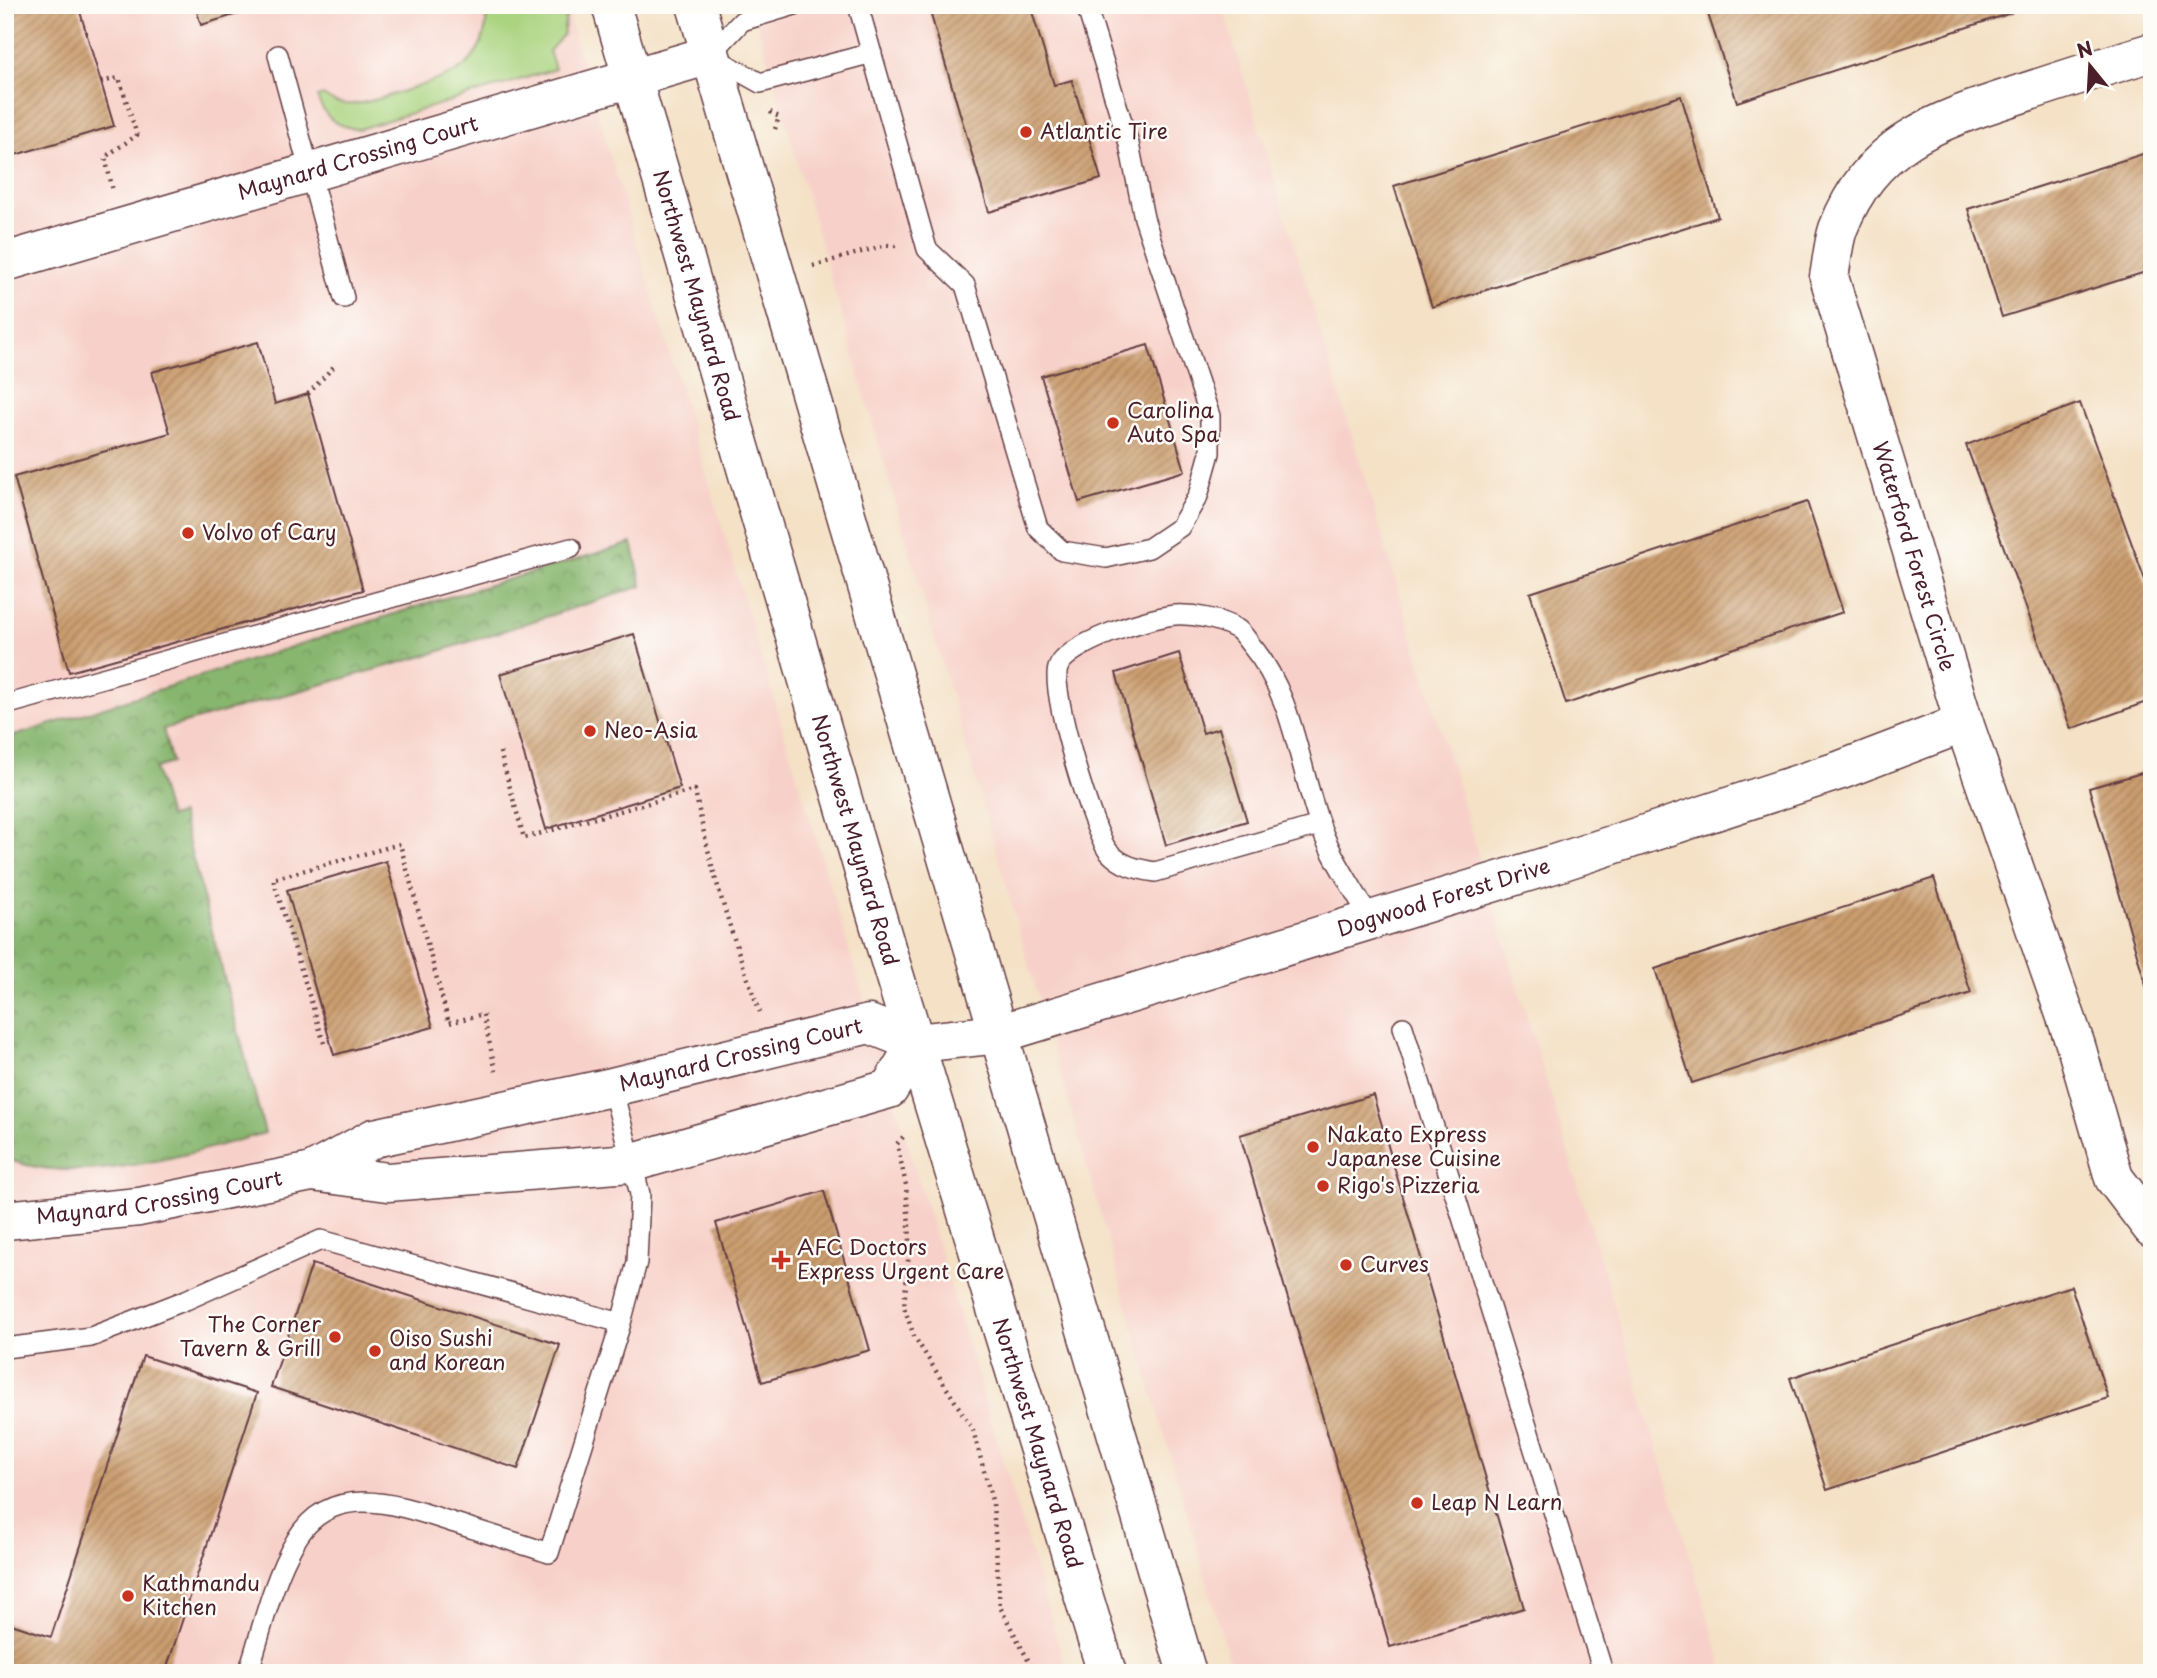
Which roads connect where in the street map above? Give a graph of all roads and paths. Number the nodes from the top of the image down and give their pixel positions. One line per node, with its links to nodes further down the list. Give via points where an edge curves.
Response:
1 (611, 5): 10 (street, Northwest Maynard Road)
2 (696, 5): 9 (street)
3 (795, 5): 9 (lane, via 742,22)
4 (858, 5): 7 (lane)
5 (1086, 5): 14 (lane, via 1129,144 1144,218 1210,416 1210,453 1198,496 1180,527 1149,548 1106,558 1062,551 1038,528 965,285)
6 (2152, 52): 22 (street, Waterford Forest Circle, via 1921,130 1888,154 1865,182 1838,231 1829,277)
7 (872, 53): 9 (lane, via 760,83); 14 (lane)
8 (278, 55): 12 (lane)
9 (710, 55): 10 (street, Maynard Crossing Court); 28 (street)
10 (632, 77): 12 (street, Maynard Crossing Court); 30 (street, Northwest Maynard Road)
11 (101, 82): 13 (path, via 119,78 137,135 105,157)
12 (310, 172): 15 (street, Maynard Crossing Court); 17 (lane)
13 (115, 199)
14 (927, 249): 16 (path, via 886,245)
15 (5, 262)
16 (813, 267)
17 (344, 298)
18 (336, 364): 19 (path)
19 (308, 394)
20 (571, 548): 21 (lane)
21 (5, 705)
22 (1964, 723): 25 (street, Dogwood Forest Drive, via 1828,775); 37 (street, Waterford Forest Circle, via 2076,1046 2114,1178)
23 (500, 752): 26 (path, via 524,838 695,790 736,947)
24 (1319, 825): 24 (lane, via 1155,872 1129,868 1109,852 1094,826 1056,691 1058,667 1071,650 1099,636 1174,615 1206,617 1239,630 1263,659 1289,711); 25 (lane)
25 (1371, 920): 28 (street, Dogwood Forest Drive)
26 (760, 1013)
27 (1403, 1027): 40 (lane)
28 (999, 1034): 30 (street, Dogwood Forest Drive); 44 (street)
29 (324, 1043): 31 (path, via 273,878 400,844 449,1023 483,1014)
30 (917, 1043): 32 (street, Maynard Crossing Court, via 869,1024); 34 (street, Maynard Crossing Court, via 889,1089); 43 (street, Northwest Maynard Road)
31 (497, 1077)
32 (612, 1087): 34 (lane); 35 (street, Maynard Crossing Court, via 374,1138)
33 (897, 1144): 42 (path, via 910,1239 905,1307 914,1336 973,1430 993,1504 1000,1607)
34 (630, 1163): 35 (street, Maynard Crossing Court, via 388,1182); 38 (lane, via 640,1194 637,1262)
35 (312, 1172): 36 (street, Maynard Crossing Court, via 139,1207)
36 (5, 1220)
37 (2152, 1228)
38 (621, 1323): 39 (lane, via 321,1240 91,1336); 41 (lane, via 549,1553 388,1502 338,1506 316,1518 295,1541)
39 (5, 1348)
40 (1601, 1665)
41 (248, 1673)
42 (1035, 1673)
43 (1107, 1673)
44 (1187, 1673)

